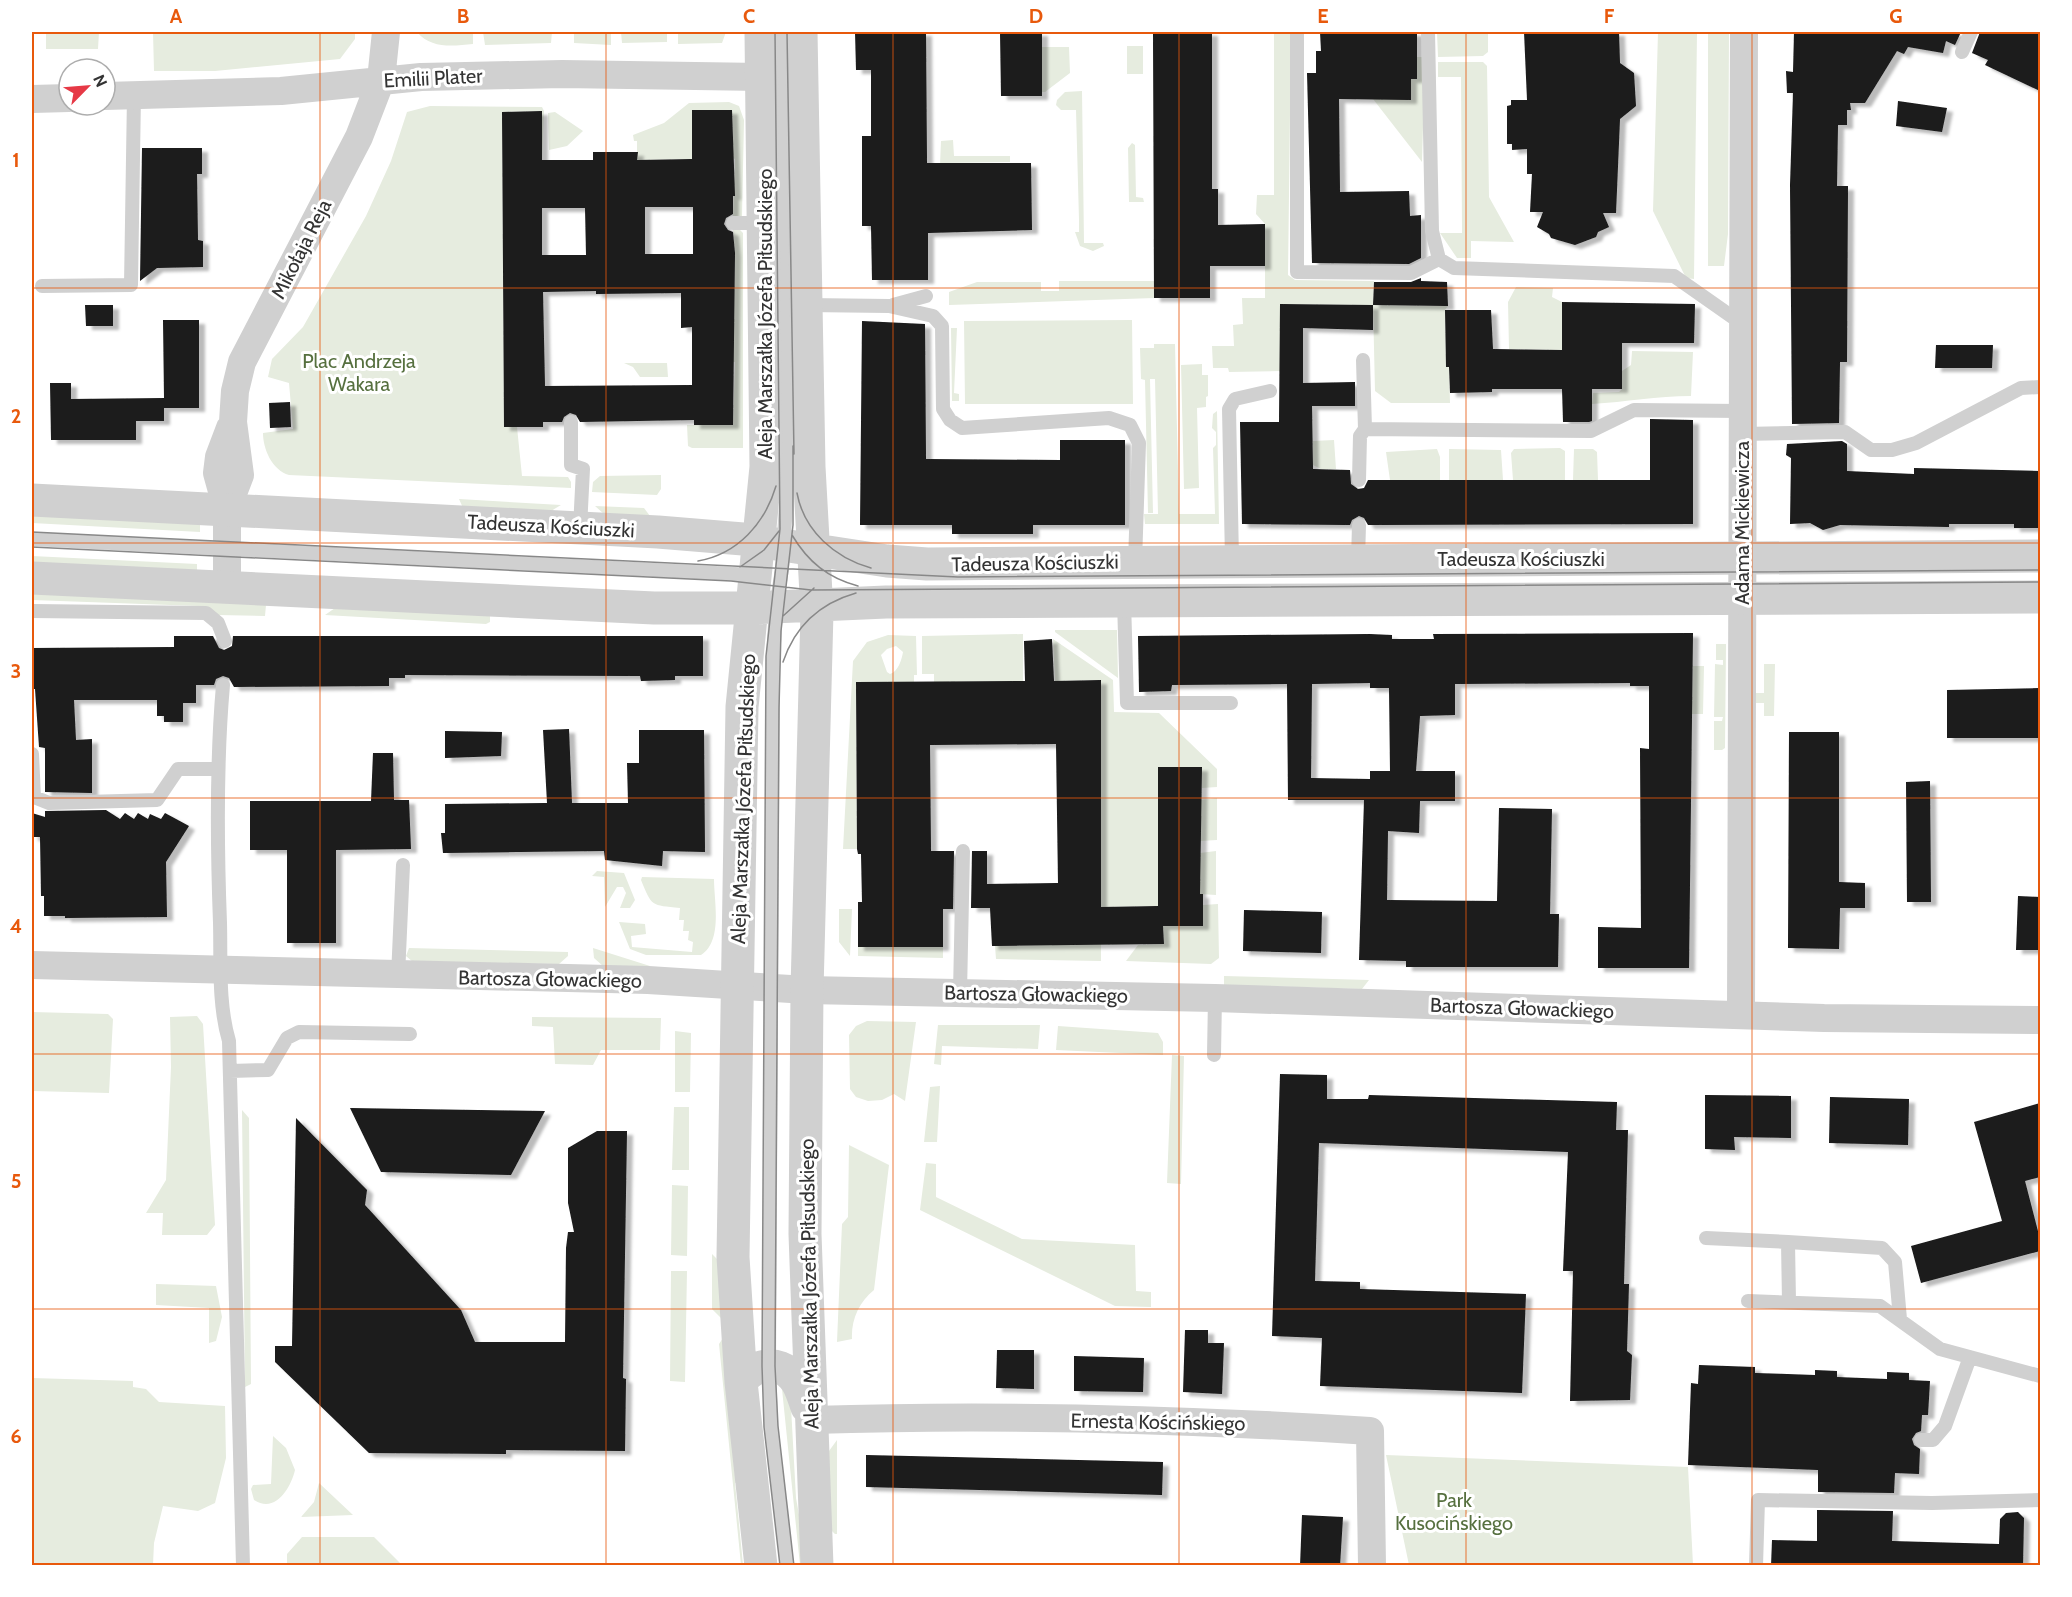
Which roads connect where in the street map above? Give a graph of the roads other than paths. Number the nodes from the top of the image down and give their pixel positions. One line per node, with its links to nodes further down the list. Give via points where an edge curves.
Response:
1 (386, 32): 11 (street, Mikołaja Reja)
2 (761, 32): 10 (street, Aleja Marszałka Józefa Piłsudskiego)
3 (781, 32): 34 (lane)
4 (801, 32): 19 (street, Aleja Marszałka Józefa Piłsudskiego)
5 (1298, 32): 16 (lane, via 1297,272 1411,273)
6 (1428, 32): 16 (lane, via 1432,231)
7 (1744, 32): 21 (street, Adama Mickiewicza)
8 (1971, 32): 9 (lane)
9 (1962, 52)
10 (762, 77): 11 (street, Emilii Plater, via 562,74); 34 (street, Aleja Marszałka Józefa Piłsudskiego, via 749,223 766,467)
11 (381, 80): 12 (street, Emilii Plater, via 281,91); 30 (street, Mikołaja Reja, via 359,136 242,362 232,422 240,475)
12 (134, 95): 13 (street, Emilii Plater); 17 (lane, via 131,285)
13 (117, 96)
14 (57, 98): 15 (street)
15 (32, 99)
16 (1438, 259): 21 (lane, via 1454,268 1674,276)
17 (42, 286)
18 (926, 296): 20 (lane)
19 (804, 305): 20 (lane); 34 (street, Aleja Marszałka Józefa Piłsudskiego, via 808,467)
20 (889, 306): 40 (lane, via 933,316 942,326 943,409 962,428 1109,418 1130,425 1139,443)
21 (1742, 323): 26 (street, Adama Mickiewicza)
22 (1363, 360): 27 (lane)
23 (2040, 387): 26 (lane, via 2021,388 1916,443 1892,450 1870,450 1845,432)
24 (1270, 391): 39 (lane, via 1235,399 1229,410)
25 (571, 422): 32 (lane, via 571,465 584,469)
26 (1742, 423): 27 (lane, via 1634,410 1591,431); 38 (street, Adama Mickiewicza)
27 (1365, 429): 28 (lane, via 1360,436)
28 (1359, 480)
29 (32, 500): 30 (street, Tadeusza Kościuszki)
30 (227, 509): 32 (street, Tadeusza Kościuszki); 35 (street, Mikołaja Reja)
31 (1359, 525): 37 (lane)
32 (580, 528): 34 (street, Tadeusza Kościuszki)
33 (32, 539): 35 (lane)
34 (786, 546): 40 (street, Tadeusza Kościuszki, via 904,563); 43 (street, Aleja Marszałka Józefa Piłsudskiego); 47 (street, Aleja Marszałka Józefa Piłsudskiego)
35 (227, 547): 42 (street, Mikołaja Reja); 43 (lane)
36 (2040, 556): 38 (street, Tadeusza Kościuszki)
37 (1358, 559): 38 (street, Tadeusza Kościuszki); 39 (street, Tadeusza Kościuszki)
38 (1741, 559): 44 (street, Adama Mickiewicza)
39 (1232, 560): 40 (street, Tadeusza Kościuszki)
40 (1135, 562)
41 (32, 578): 42 (street, Tadeusza Kościuszki)
42 (227, 588): 43 (street, Tadeusza Kościuszki, via 635,608)
43 (766, 592): 47 (street, Tadeusza Kościuszki); 59 (street, Aleja Marszałka Józefa Piłsudskiego, via 742,707); 60 (lane, via 773,661)
44 (1742, 597): 45 (street, Tadeusza Kościuszki); 46 (street, Tadeusza Kościuszki); 64 (street, Adama Mickiewicza)
45 (2040, 597)
46 (1124, 601): 47 (street, Tadeusza Kościuszki); 51 (lane, via 1127,703)
47 (817, 605): 61 (street, Aleja Marszałka Józefa Piłsudskiego)
48 (32, 611): 49 (lane, via 206,613 218,623)
49 (225, 641)
50 (223, 686): 53 (lane)
51 (1231, 703)
52 (32, 754): 53 (lane, via 34,797 49,803 157,800 178,769)
53 (218, 769): 57 (lane)
54 (963, 851): 62 (lane)
55 (403, 865): 58 (lane)
56 (32, 965): 57 (street, Bartosza Głowackiego)
57 (221, 971): 58 (street, Bartosza Głowackiego); 68 (lane)
58 (398, 976): 59 (street, Bartosza Głowackiego)
59 (737, 985): 60 (street, Bartosza Głowackiego); 77 (street, Aleja Marszałka Józefa Piłsudskiego, via 733,1257)
60 (771, 988): 61 (street, Bartosza Głowackiego); 75 (lane)
61 (807, 990): 62 (street, Bartosza Głowackiego); 78 (street, Aleja Marszałka Józefa Piłsudskiego, via 805,1270)
62 (960, 992): 63 (street, Bartosza Głowackiego)
63 (1215, 998): 64 (street, Bartosza Głowackiego); 67 (lane)
64 (1741, 1015): 65 (street, Bartosza Głowackiego)
65 (2040, 1020)
66 (411, 1034): 68 (lane, via 299,1032 287,1038 268,1070)
67 (1214, 1055)
68 (230, 1071): 81 (lane)
69 (1706, 1238): 70 (lane)
70 (1788, 1242): 72 (lane); 73 (lane, via 1882,1248 1895,1262)
71 (1748, 1301): 72 (lane)
72 (1789, 1302): 73 (lane, via 1880,1306)
73 (1900, 1319): 74 (lane, via 1940,1348)
74 (1970, 1358): 76 (lane); 79 (lane, via 1946,1426 1933,1440)
75 (769, 1365): 77 (street, via 747,1373); 78 (street, via 793,1376); 83 (lane, via 771,1426)
76 (2040, 1376)
77 (741, 1382): 82 (street, Aleja Marszałka Józefa Piłsudskiego)
78 (812, 1420): 84 (street, Aleja Marszałka Józefa Piłsudskiego); 85 (street, Ernesta Kościńskiego, via 960,1418 1235,1423 1370,1431)
79 (1921, 1440)
80 (2040, 1500): 86 (lane, via 1758,1500)
81 (243, 1566)
82 (761, 1566)
83 (787, 1566)
84 (817, 1566)
85 (1372, 1566)
86 (1756, 1566)

